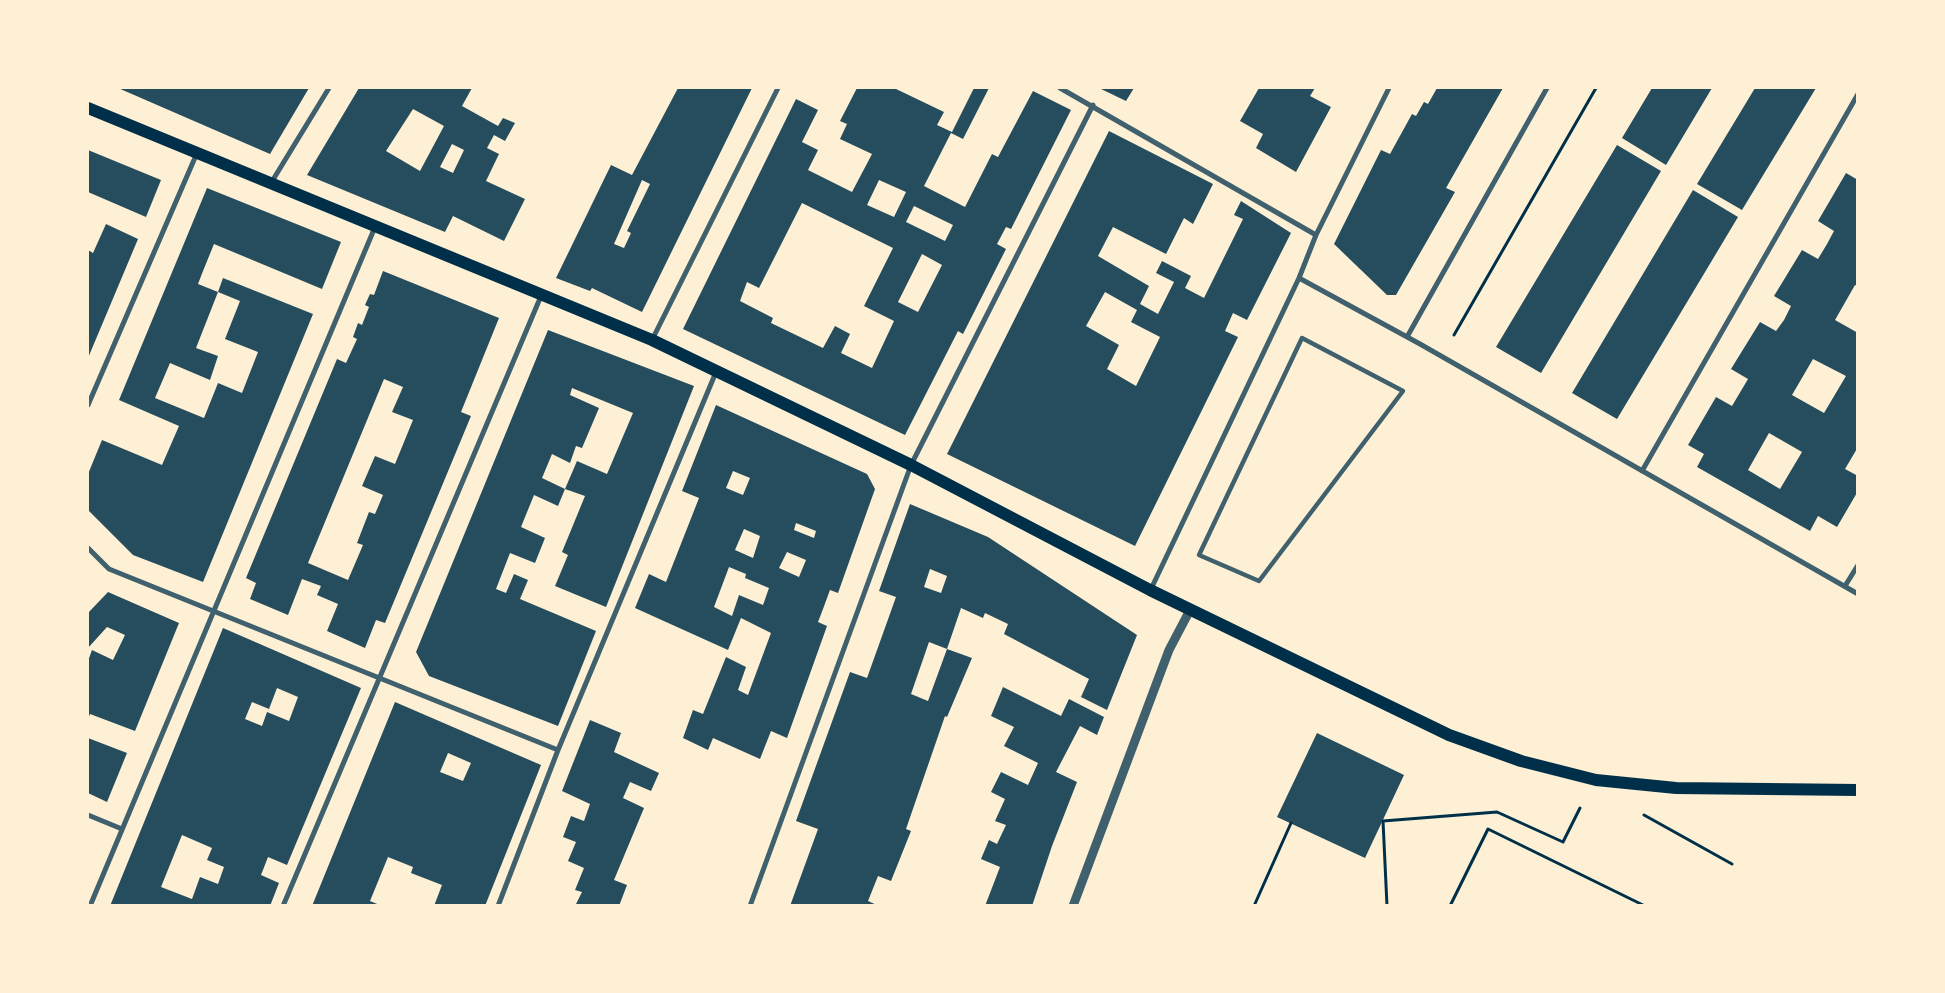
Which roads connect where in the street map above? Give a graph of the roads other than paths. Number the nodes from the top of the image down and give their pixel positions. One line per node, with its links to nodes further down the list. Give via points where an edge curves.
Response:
1 (329, 88): 10 (street)
2 (778, 88): 17 (street)
3 (1060, 88): 7 (street)
4 (1389, 88): 12 (street)
5 (1547, 88): 15 (street)
6 (1858, 94): 21 (street)
7 (1093, 105): 12 (street); 20 (street)
8 (88, 108): 9 (main road)
9 (197, 153): 10 (main road); 19 (street)
10 (271, 184): 11 (main road)
11 (375, 226): 14 (main road); 28 (street)
12 (1316, 235): 13 (street)
13 (1299, 278): 15 (street); 25 (street)
14 (541, 295): 17 (main road); 29 (street)
15 (1406, 337): 21 (street)
16 (1302, 338): 16 (street, via 1403,390 1260,581 1199,554)
17 (652, 340): 18 (main road)
18 (716, 372): 20 (main road); 30 (street)
19 (88, 405)
20 (911, 465): 25 (main road); 37 (street)
21 (1642, 471): 24 (street)
22 (88, 548): 28 (street, via 109,569)
23 (1858, 565): 24 (street)
24 (1845, 586): 26 (street)
25 (1150, 590): 27 (main road)
26 (1858, 594)
27 (1190, 610): 31 (main road, via 1449,735 1522,761 1596,780 1676,788); 38 (street, via 1169,650)
28 (214, 611): 29 (street); 33 (street)
29 (379, 678): 30 (street); 35 (street)
30 (558, 750): 36 (street)
31 (1858, 790)
32 (88, 815): 33 (street)
33 (122, 829): 34 (street)
34 (90, 906)
35 (283, 906)
36 (498, 906)
37 (750, 906)
38 (1073, 906)

